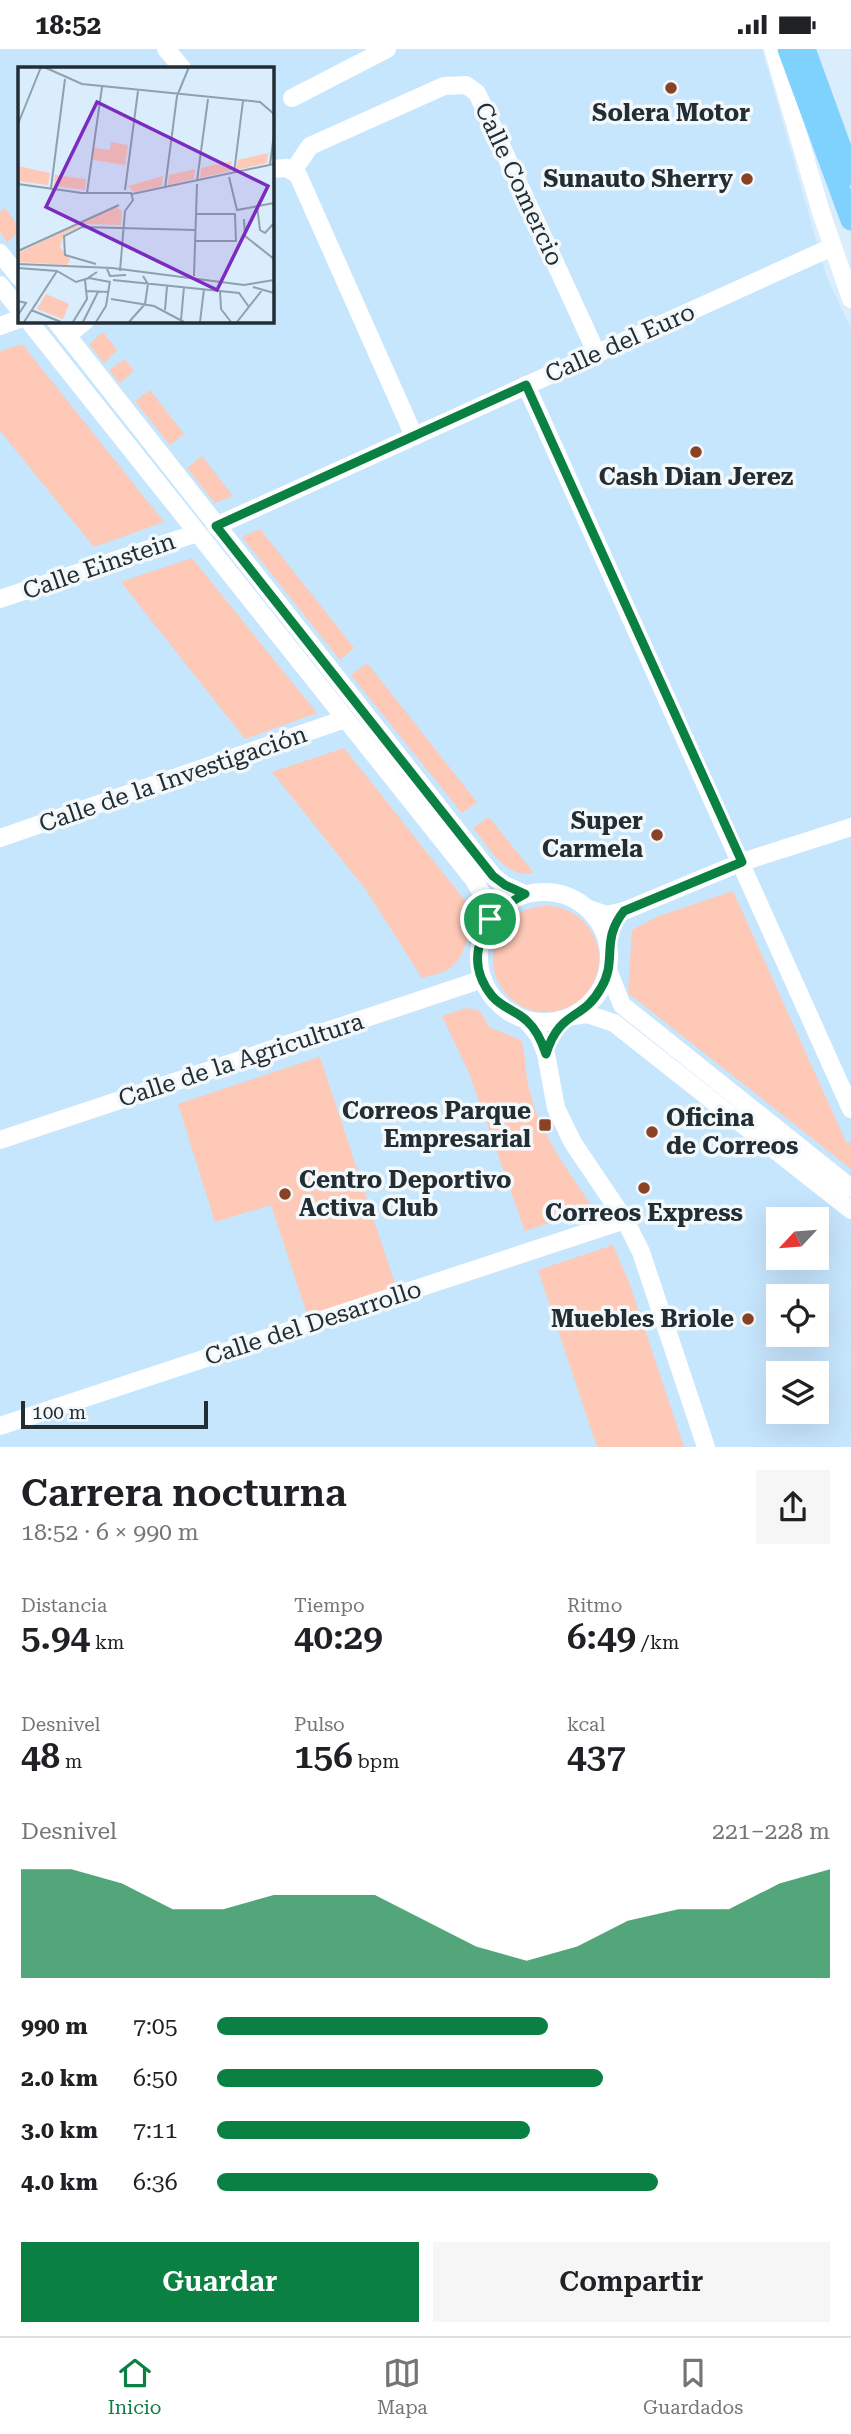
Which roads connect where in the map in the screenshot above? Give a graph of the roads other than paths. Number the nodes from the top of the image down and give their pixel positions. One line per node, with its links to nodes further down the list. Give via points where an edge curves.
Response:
1 (387, 49): 7 (street)
2 (773, 49): 12 (street)
3 (788, 49): 11 (main road)
4 (805, 49): 10 (main road)
5 (170, 50): 6 (street)
6 (181, 67)
7 (292, 98)
8 (273, 169): 9 (street)
9 (293, 171): 24 (street, Calle Comercio, via 310,146 444,86 466,85 477,93); 26 (street)
10 (851, 175)
11 (851, 220)
12 (832, 247): 16 (street); 24 (street, Calle del Euro)
13 (0, 253): 14 (street)
14 (18, 276)
15 (0, 285): 17 (street)
16 (851, 299)
17 (18, 308)
18 (18, 319): 22 (street)
19 (30, 322): 28 (street)
20 (56, 322): 23 (street)
21 (84, 322): 23 (street)
22 (0, 326)
23 (67, 336): 27 (street)
24 (597, 354): 25 (street, Calle del Euro)
25 (526, 385): 26 (street, Calle del Euro); 33 (street)
26 (414, 436): 27 (street, Calle del Euro)
27 (216, 526): 34 (street, via 493,876)
28 (197, 533): 29 (street, Calle Einstein); 30 (street)
29 (0, 599)
30 (345, 719): 32 (street, Calle de la Investigación); 37 (street, via 474,880)
31 (851, 827): 33 (street)
32 (0, 838)
33 (742, 862): 36 (street); 44 (street)
34 (525, 894): 35 (street, via 551,891 572,897); 37 (street, via 505,903)
35 (589, 909): 36 (street, via 607,915); 38 (street, via 601,923)
36 (624, 911): 38 (street, via 613,925)
37 (490, 919): 40 (street, via 479,951)
38 (608, 943): 39 (street)
39 (608, 970): 41 (street, via 598,995); 46 (street, via 622,1005)
40 (483, 979): 42 (street, via 491,995); 45 (street, Calle de la Agricultura)
41 (568, 1018): 42 (street); 43 (street, via 552,1034); 47 (street, via 587,1014 614,1023)
42 (526, 1020): 43 (street, via 539,1035)
43 (546, 1054): 48 (street, via 556,1108 573,1143)
44 (851, 1109)
45 (0, 1140)
46 (851, 1188)
47 (851, 1210)
48 (625, 1220): 49 (street, Calle del Desarrollo); 50 (street, via 641,1252)
49 (0, 1426)
50 (706, 1447)

